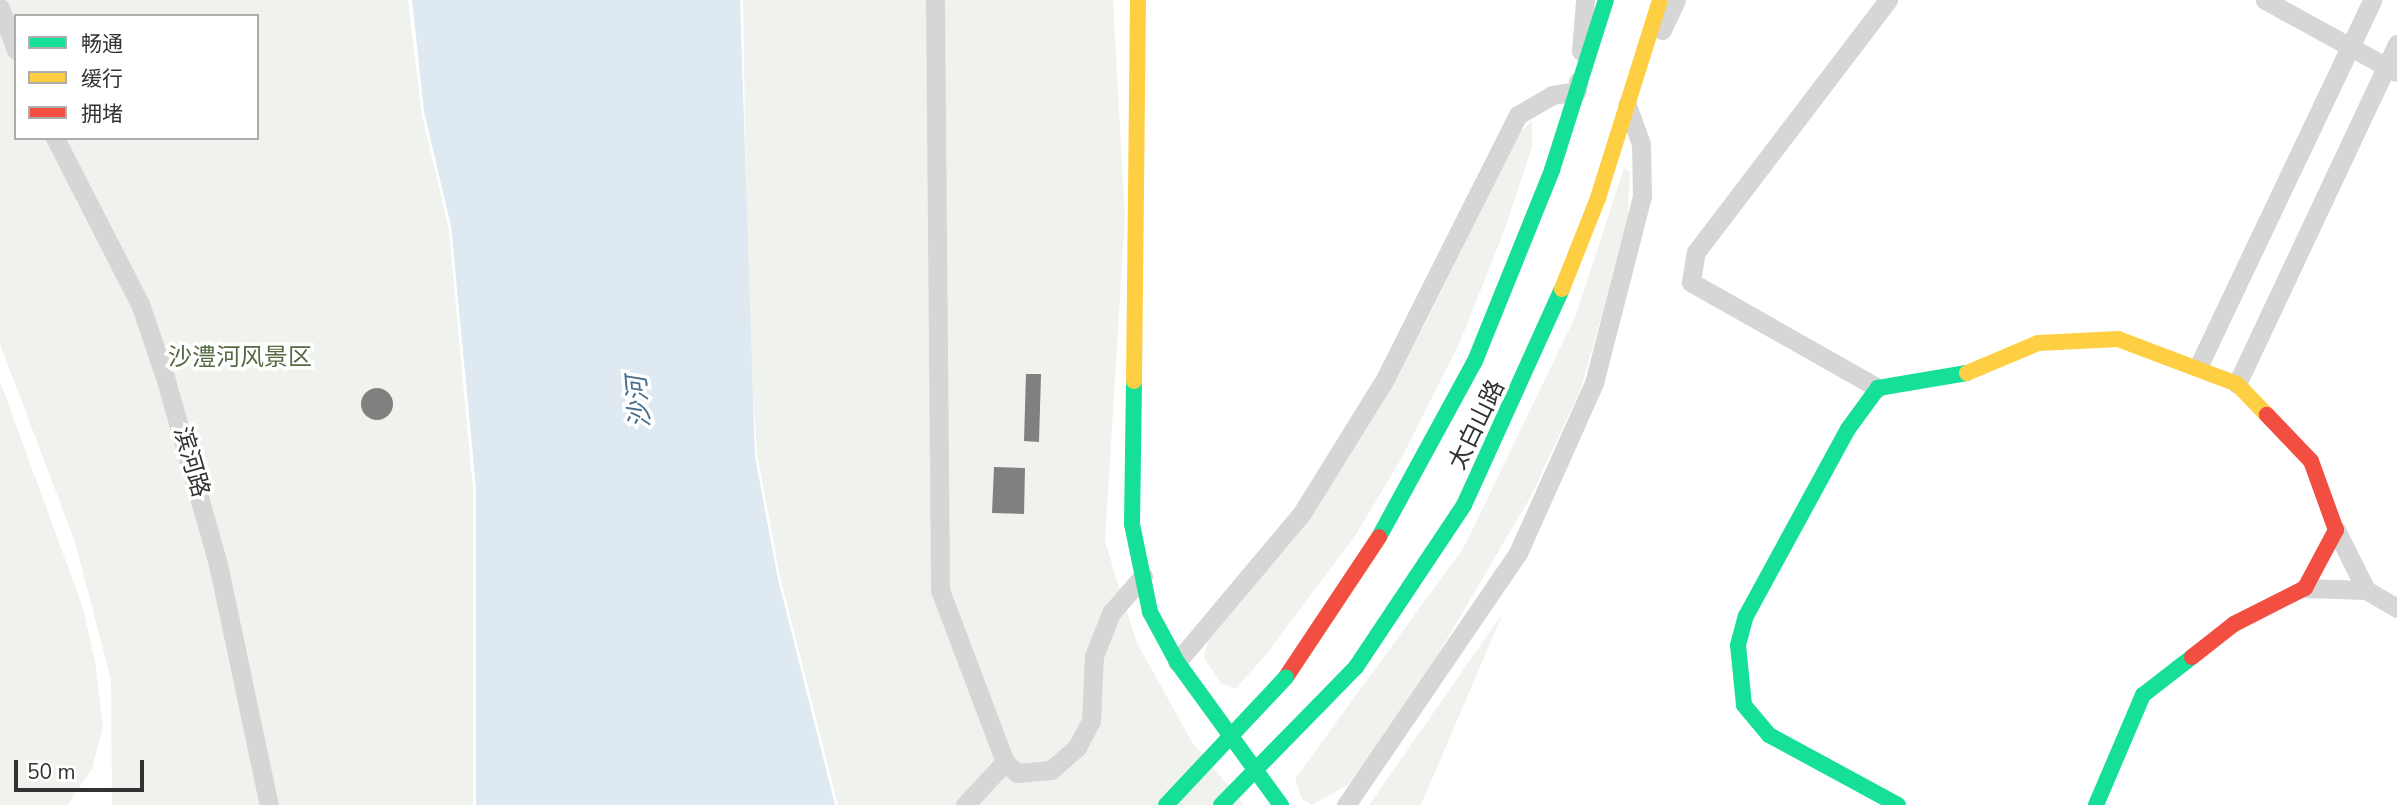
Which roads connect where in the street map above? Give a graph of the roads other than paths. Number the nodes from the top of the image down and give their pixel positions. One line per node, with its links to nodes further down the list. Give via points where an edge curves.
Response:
1 (935, 0): 27 (street, via 940,590)
2 (1138, 0): 22 (street, via 1132,524)
3 (1586, 0): 15 (street)
4 (1606, 0): 15 (street, 太白山路)
5 (1660, 0): 16 (street, 太白山路)
6 (1676, 0): 16 (street)
7 (1888, 0): 20 (street, via 1696,252 1691,282)
8 (2265, 0): 13 (street)
9 (2372, 0): 13 (street)
10 (0, 8): 12 (street)
11 (2397, 44): 14 (street)
12 (14, 45)
13 (2349, 48): 14 (street); 18 (street)
14 (2392, 69): 19 (street)
15 (1577, 91): 26 (street, via 1552,95 1518,115 1384,381 1302,513); 30 (street, 太白山路, bridge, via 1475,361 1385,528 1286,677)
16 (1626, 109): 31 (street, 太白山路, bridge, via 1535,357 1464,505 1356,667); 33 (street, via 1641,144 1642,196 1594,383 1518,553)
17 (56, 140): 28 (street, 滨河路, via 140,304 165,377 218,564)
18 (2199, 365): 19 (street); 20 (street, via 2118,339 2038,343 1948,381)
19 (2237, 384): 21 (street, via 2311,461)
20 (1878, 388): 34 (street, via 1848,429 1746,616 1738,645 1744,705 1769,734)
21 (2336, 530): 23 (street); 24 (street)
22 (1143, 576): 26 (street, via 1150,612); 27 (street, via 1111,613 1094,656 1091,721 1077,747 1051,770 1028,775)
23 (2305, 588): 24 (street); 35 (street, via 2234,624 2143,695)
24 (2366, 590): 25 (street)
25 (2397, 608)
26 (1177, 662): 32 (street)
27 (1005, 762): 29 (street)
28 (269, 805)
29 (965, 805)
30 (1166, 805)
31 (1221, 805)
32 (1281, 805)
33 (1346, 805)
34 (1898, 805)
35 (2096, 805)

